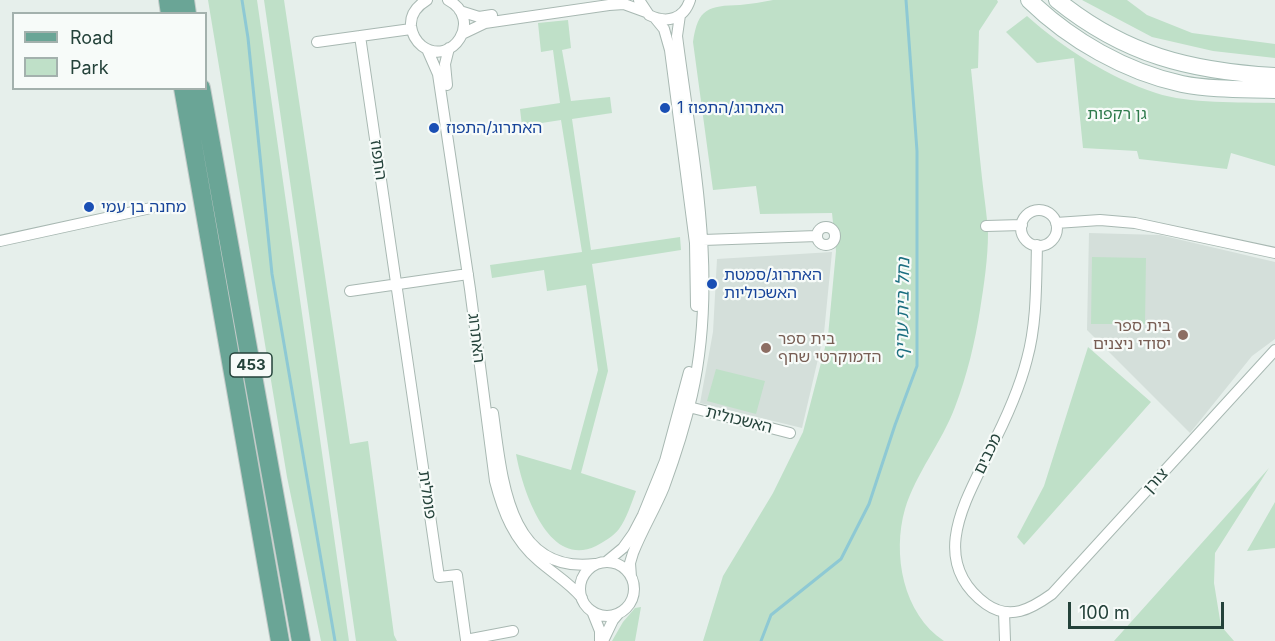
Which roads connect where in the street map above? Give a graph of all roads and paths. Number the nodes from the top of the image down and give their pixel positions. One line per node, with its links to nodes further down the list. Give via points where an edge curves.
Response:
1 (448, 0): 8 (street)
2 (603, 0): 8 (street, via 479,17)
3 (639, 0): 9 (street)
4 (1029, 0): 20 (main road, via 1071,34 1137,70 1199,87)
5 (1057, 0): 17 (main road, via 1108,35 1165,60 1207,70)
6 (423, 1): 11 (street, via 413,15)
7 (691, 1): 10 (street)
8 (460, 11): 12 (street)
9 (650, 15): 10 (street, via 667,20); 12 (street, via 624,4 609,5 491,21); 36 (street, via 668,38 674,73 695,243 695,323 687,381 665,461 633,534 623,548)
10 (680, 15): 26 (street, via 677,36)
11 (411, 29): 13 (street); 16 (street, האתרוג)
12 (462, 34): 15 (street)
13 (360, 36): 14 (street); 31 (street, התפוז)
14 (317, 42)
15 (449, 48): 16 (street); 36 (street, האתרוג, via 445,72 504,488 520,528 545,556 572,566)
16 (427, 49): 30 (street, האתרוג, via 438,74)
17 (1275, 76)
18 (183, 90): 43 (main road, 453)
19 (201, 90): 44 (main road, 453)
20 (1275, 90)
21 (151, 208): 27 (street)
22 (1056, 223): 23 (street, via 1051,215 1038,210 1027,215); 28 (street, via 1053,238); 29 (street, via 1135,223)
23 (1022, 225): 24 (street); 28 (street, via 1025,239)
24 (986, 226)
25 (817, 236): 26 (street)
26 (703, 240): 34 (street, via 703,323)
27 (0, 241)
28 (1037, 245): 41 (street, מכבים, via 1028,358 1006,417 959,518 955,539 962,577 978,597)
29 (1275, 253)
30 (468, 274): 31 (street); 38 (street, האתרוג, via 501,505 521,543)
31 (397, 284): 32 (street); 42 (street, פומלית, via 439,577 457,575 466,640)
32 (350, 291)
33 (1275, 350): 41 (street, צורן, via 1052,594 1033,608)
34 (689, 407): 35 (street, האשכולית); 37 (street, via 664,487 633,553)
35 (790, 433)
36 (601, 563): 37 (street, via 620,565); 38 (street, via 587,570 581,580)
37 (630, 577): 40 (street, via 631,598)
38 (582, 598): 39 (street)
39 (592, 611): 40 (street, via 609,615); 45 (street)
40 (621, 611): 45 (street)
41 (1004, 612): 46 (street)
42 (513, 631)
43 (280, 641)
44 (301, 641)
45 (602, 641)
46 (1005, 641)

